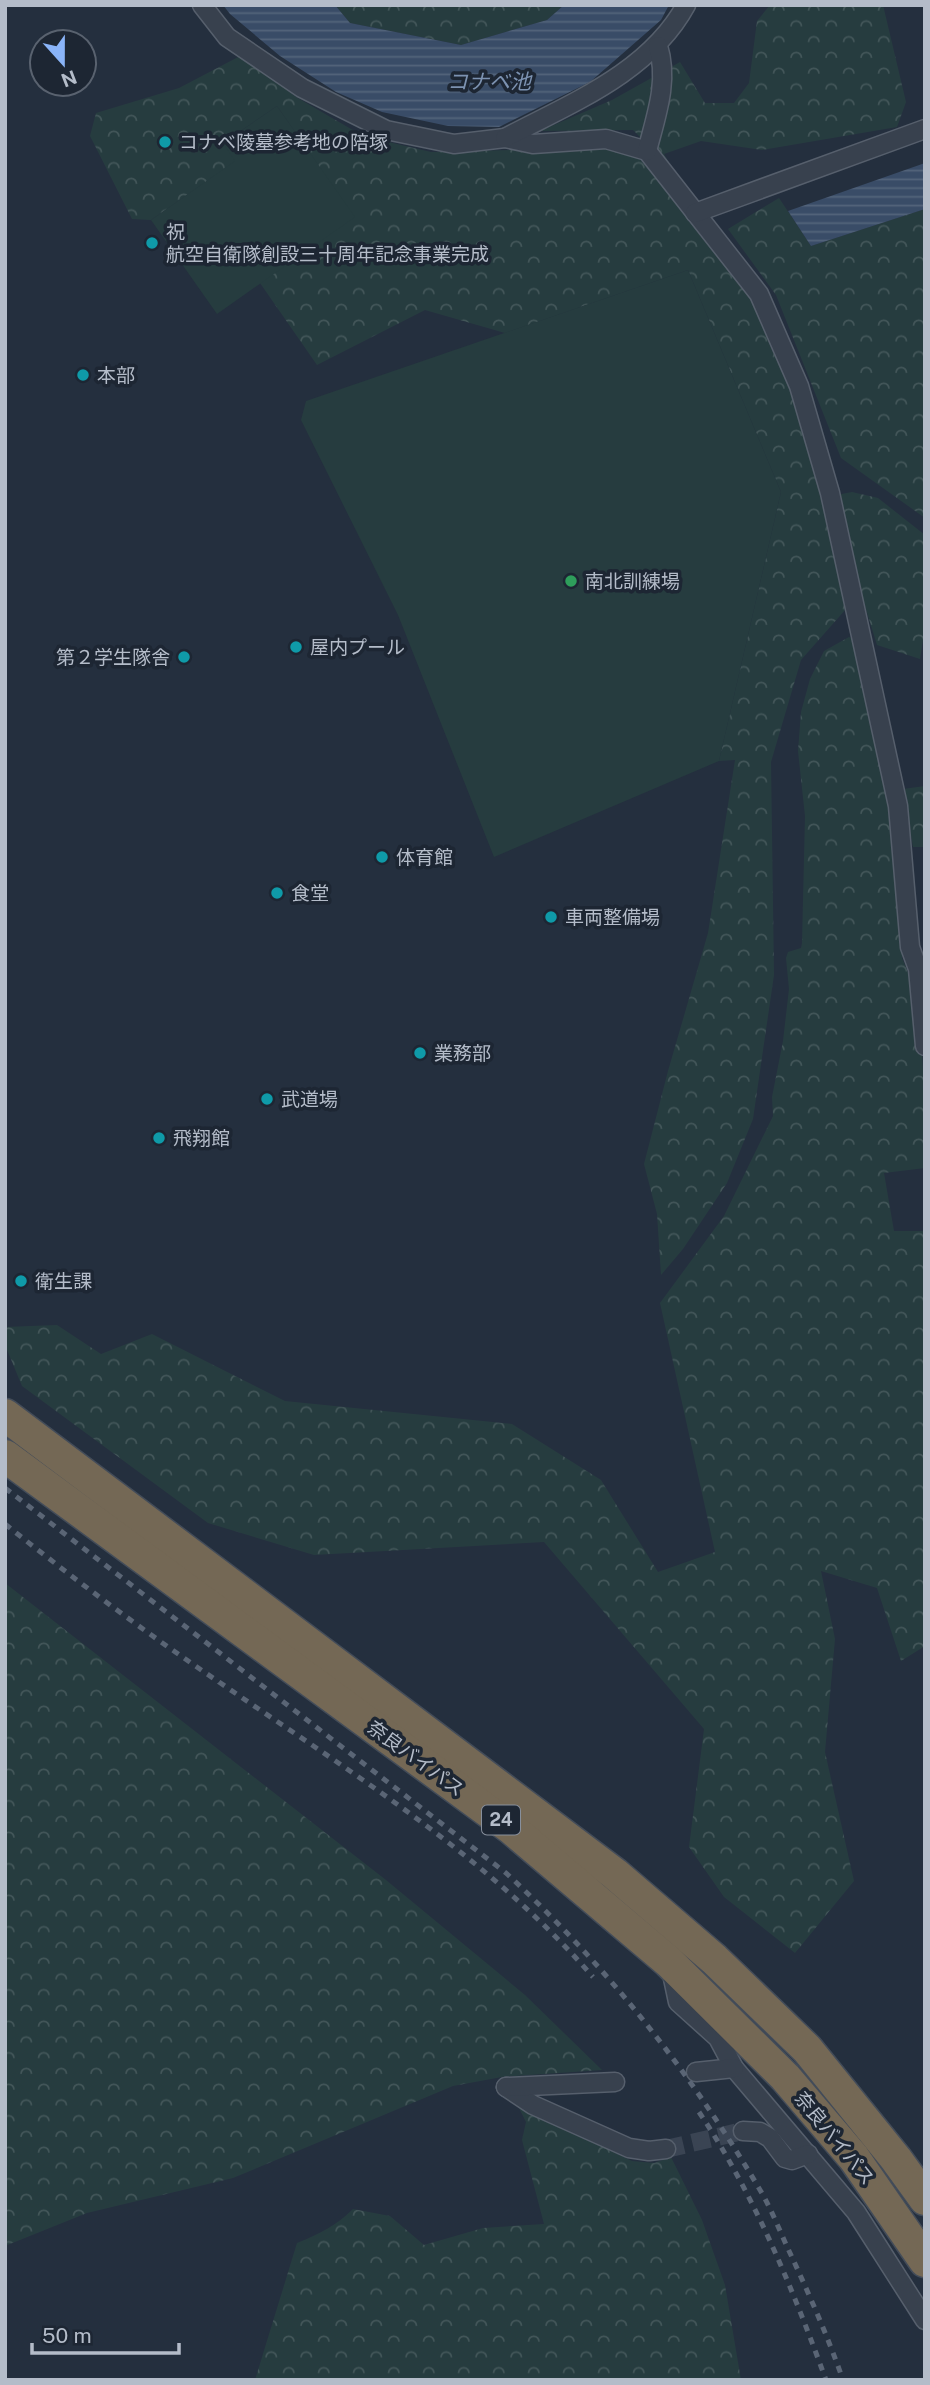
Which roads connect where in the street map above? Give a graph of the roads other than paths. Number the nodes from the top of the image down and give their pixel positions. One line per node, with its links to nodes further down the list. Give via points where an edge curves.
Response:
1 (202, 5): 5 (street, via 227,37 291,80 386,130 453,144)
2 (687, 5): 3 (street)
3 (658, 46): 5 (street, via 621,75); 6 (street, via 663,76)
4 (925, 129): 7 (street)
5 (505, 138): 6 (street, via 533,144 606,139)
6 (647, 151): 7 (street)
7 (695, 213): 8 (street, via 759,294 799,386 830,494 898,806 910,947 918,969)
8 (925, 1046)
9 (5, 1415): 18 (highway, 奈良バイパス / 24, via 615,1874 714,1959 807,2049)
10 (5, 1457): 11 (highway, 奈良バイパス / 24, via 512,1828)
11 (669, 1962): 12 (street, via 678,2001 718,2038); 19 (highway, 奈良バイパス / 24, via 785,2077 855,2158)
12 (734, 2068): 13 (street); 17 (street)
13 (696, 2072)
14 (615, 2082): 16 (street, via 506,2087 533,2105 629,2148)
15 (743, 2131): 17 (street, via 770,2138 785,2158)
16 (666, 2148)
17 (808, 2154): 20 (street, via 856,2212)
18 (925, 2199)
19 (925, 2261)
20 (925, 2320)

